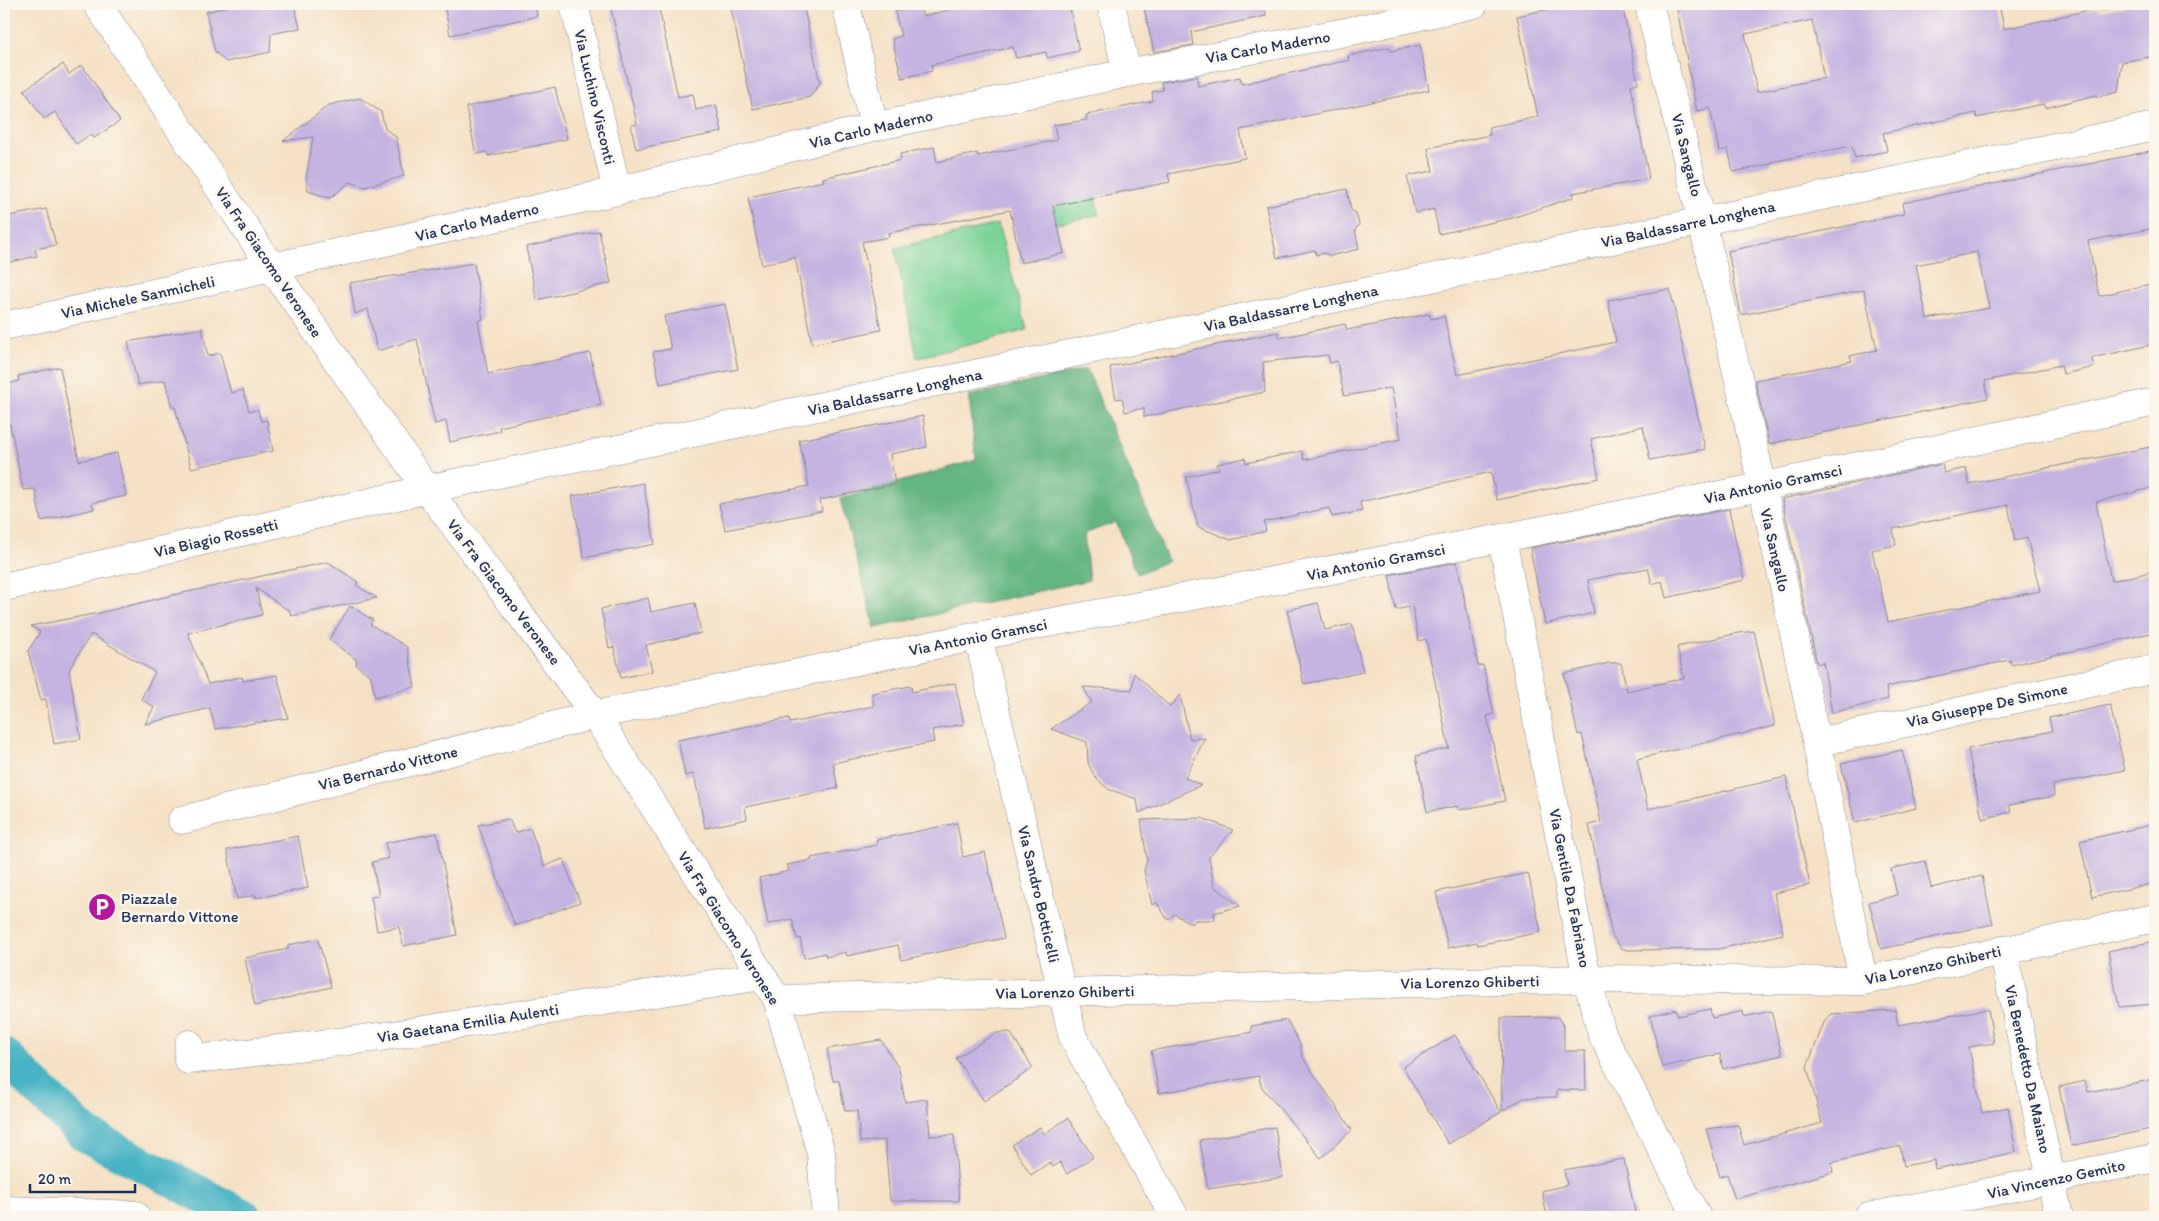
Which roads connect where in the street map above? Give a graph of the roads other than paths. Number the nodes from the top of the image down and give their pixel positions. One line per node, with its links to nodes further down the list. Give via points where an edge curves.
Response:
1 (97, 4): 13 (street, Via Fra Giacomo Veronese)
2 (574, 4): 11 (street, Via Luchino Visconti)
3 (846, 4): 10 (street)
4 (1111, 4): 8 (street)
5 (1474, 4): 7 (street, Via Carlo Maderno)
6 (1649, 4): 12 (street, Via Sangallo)
7 (1387, 13): 8 (street, Via Carlo Maderno)
8 (1127, 73): 10 (street, Via Carlo Maderno)
9 (2155, 126): 12 (street, Via Baldassarre Longhena)
10 (874, 127): 11 (street, Via Carlo Maderno)
11 (617, 191): 13 (street, Via Carlo Maderno)
12 (1704, 220): 16 (street, Via Sangallo); 17 (street, Via Baldassarre Longhena)
13 (272, 268): 14 (street, Via Michele Sanmicheli); 17 (street, Via Fra Giacomo Veronese)
14 (4, 326)
15 (2155, 402): 16 (street, Via Antonio Gramsci)
16 (1761, 487): 18 (street, Via Antonio Gramsci); 23 (street, Via Sangallo)
17 (427, 489): 19 (street, Via Biagio Rossetti); 22 (street, Via Fra Giacomo Veronese)
18 (1502, 538): 20 (street, Via Antonio Gramsci); 28 (street, Via Gentile Da Fabriano)
19 (4, 588)
20 (978, 636): 22 (street, Via Antonio Gramsci); 30 (street, Via Sandro Botticelli)
21 (2155, 669): 23 (street, Via Giuseppe De Simone)
22 (595, 715): 24 (street, Via Bernardo Vittone); 27 (street, Via Fra Giacomo Veronese)
23 (1818, 742): 29 (street, Via Sangallo)
24 (182, 820)
25 (2155, 918): 26 (street, Via Lorenzo Ghiberti)
26 (2003, 950): 29 (street, Via Lorenzo Ghiberti); 34 (street, Via Benedetto Da Maiano)
27 (762, 976): 31 (street, Via Fra Giacomo Veronese); 32 (street, Via Gaetana Emilia Aulenti, via 380,1037 188,1060)
28 (1587, 979): 29 (street, Via Lorenzo Ghiberti); 30 (street, Via Lorenzo Ghiberti); 39 (street, Via Gentile Da Fabriano, via 1602,1034)
29 (1863, 981)
30 (1062, 992): 31 (street, Via Lorenzo Ghiberti); 38 (street, Via Sandro Botticelli, via 1073,1038)
31 (777, 1000): 37 (street, Via Fra Giacomo Veronese, via 821,1154)
32 (189, 1044)
33 (2155, 1158): 34 (street, Via Vincenzo Gemito)
34 (2052, 1181): 40 (street, Via Vincenzo Gemito); 41 (street, Via Benedetto Da Maiano)
35 (4, 1210): 36 (street)
36 (135, 1215)
37 (826, 1217)
38 (1175, 1217)
39 (1697, 1217)
40 (1868, 1217)
41 (2059, 1217)

